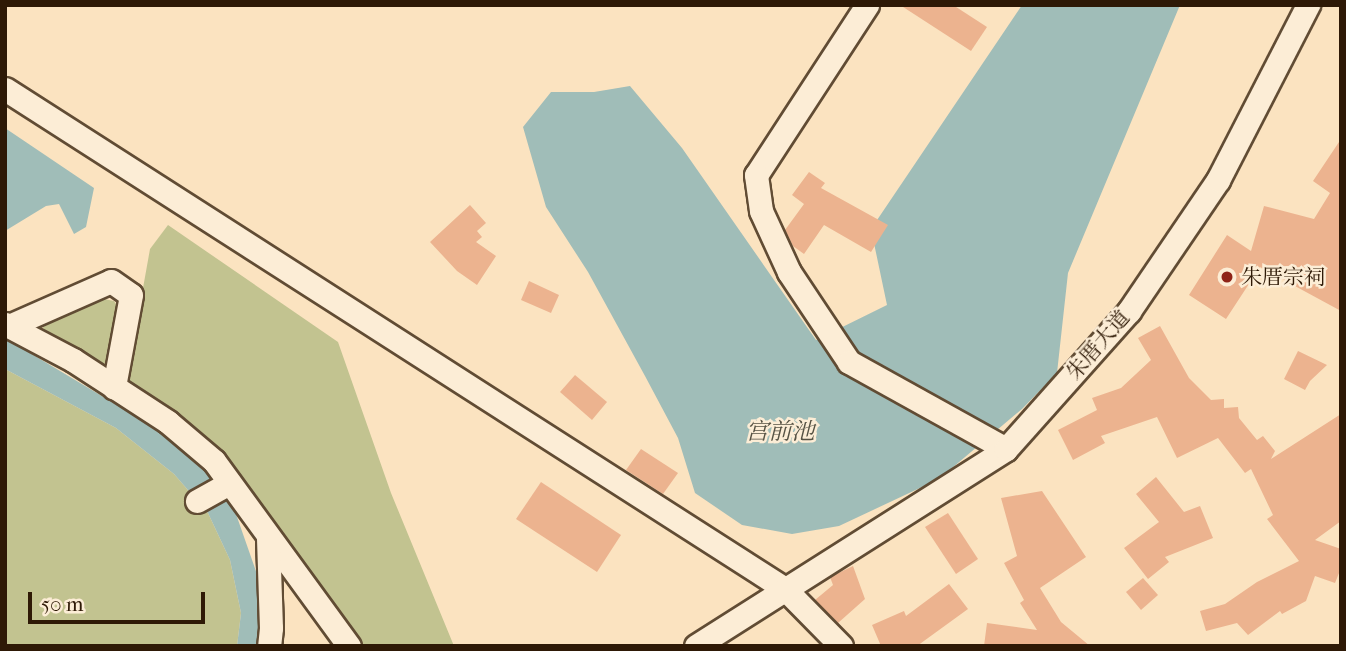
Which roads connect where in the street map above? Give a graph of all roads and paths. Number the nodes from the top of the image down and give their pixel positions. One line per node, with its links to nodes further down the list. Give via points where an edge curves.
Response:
1 (867, 5): 6 (street, via 756,175 761,211 789,272 849,362)
2 (1308, 5): 6 (street, 朱厝大道, via 1218,180 1151,279 1129,311)
3 (5, 89): 10 (street)
4 (7, 325): 5 (street); 5 (street, via 111,281 131,295)
5 (114, 387): 7 (street, via 168,422 214,461)
6 (1006, 449): 10 (street, 朱厝大道)
7 (229, 483): 8 (street); 9 (street)
8 (197, 501)
9 (268, 538): 11 (street); 12 (street)
10 (785, 589): 13 (street, 朱厝大道); 14 (street)
11 (269, 646)
12 (349, 646)
13 (696, 646)
14 (841, 646)

